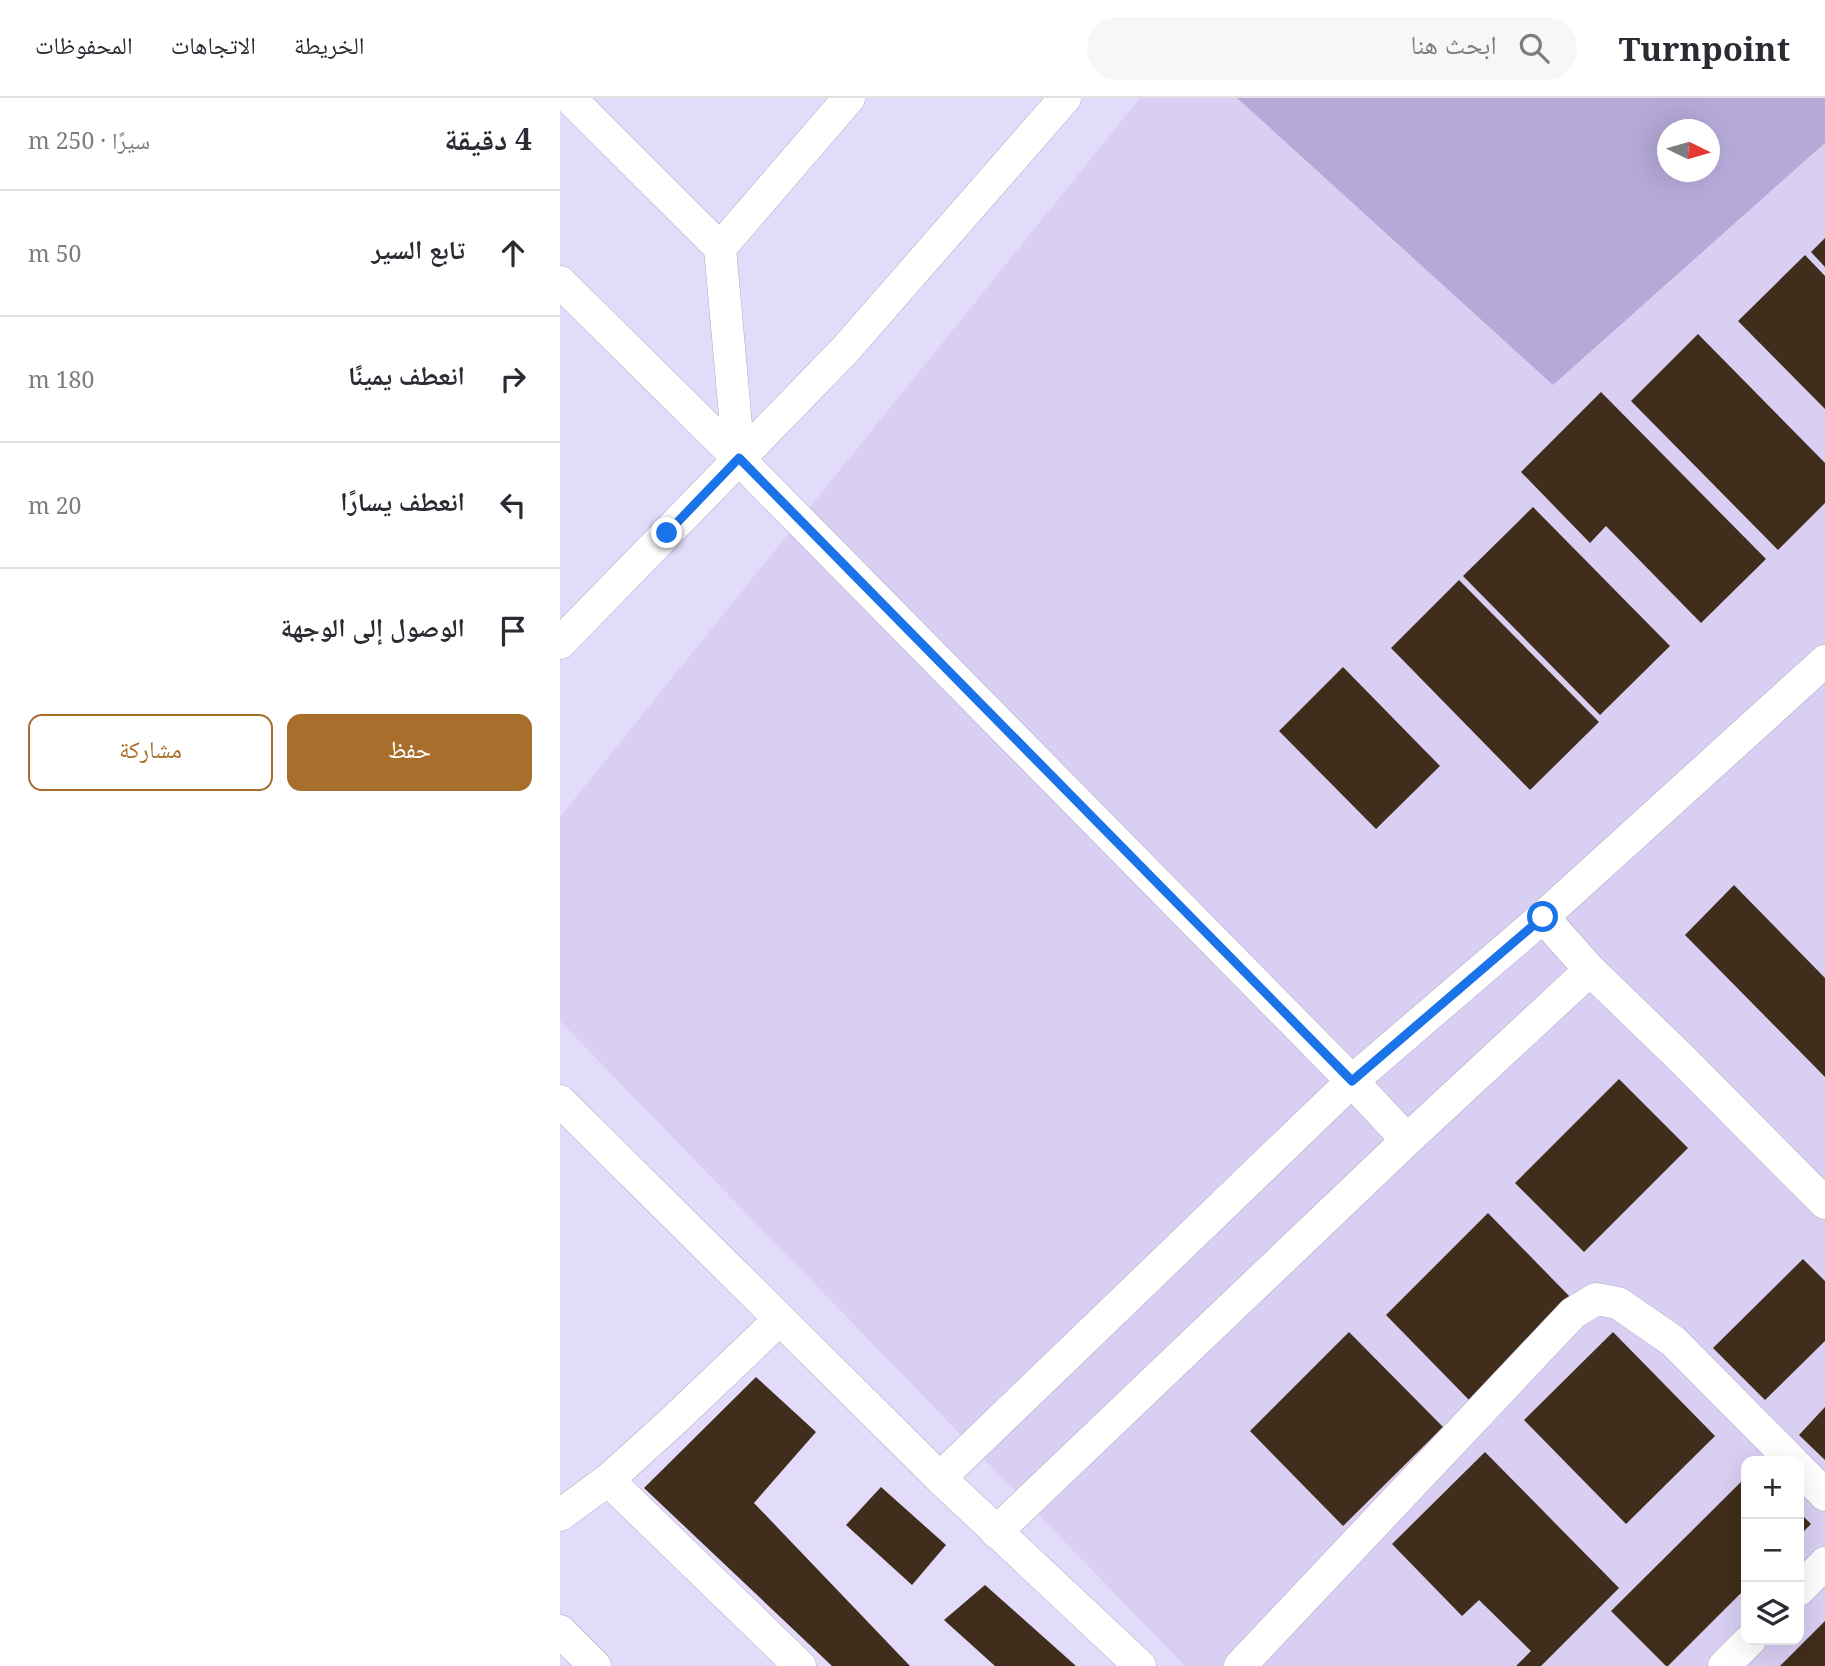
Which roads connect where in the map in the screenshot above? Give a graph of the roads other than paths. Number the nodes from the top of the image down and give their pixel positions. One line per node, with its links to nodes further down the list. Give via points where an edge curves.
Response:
1 (570, 98): 4 (street)
2 (849, 98): 4 (street)
3 (1051, 102): 6 (street, via 845,350)
4 (720, 247): 6 (street)
5 (560, 282): 6 (street)
6 (739, 458): 7 (street); 11 (street)
7 (560, 643)
8 (1825, 661): 9 (street)
9 (1543, 917): 10 (street); 11 (street)
10 (1590, 970): 13 (street); 14 (street)
11 (1352, 1081): 13 (street); 18 (street)
12 (560, 1101): 15 (street)
13 (1406, 1140): 22 (street)
14 (1825, 1203)
15 (779, 1320): 18 (street); 19 (street)
16 (1787, 1456): 30 (street, via 1673,1341 1619,1303 1597,1299 1573,1313)
17 (1804, 1473): 20 (street)
18 (940, 1478): 22 (street)
19 (608, 1480): 21 (street); 28 (street)
20 (1825, 1495)
21 (560, 1515)
22 (996, 1532): 29 (street)
23 (1825, 1563): 24 (street)
24 (1804, 1585)
25 (560, 1631): 27 (street)
26 (1745, 1645): 31 (street)
27 (595, 1666)
28 (800, 1666)
29 (1140, 1666)
30 (1240, 1666)
31 (1724, 1666)

